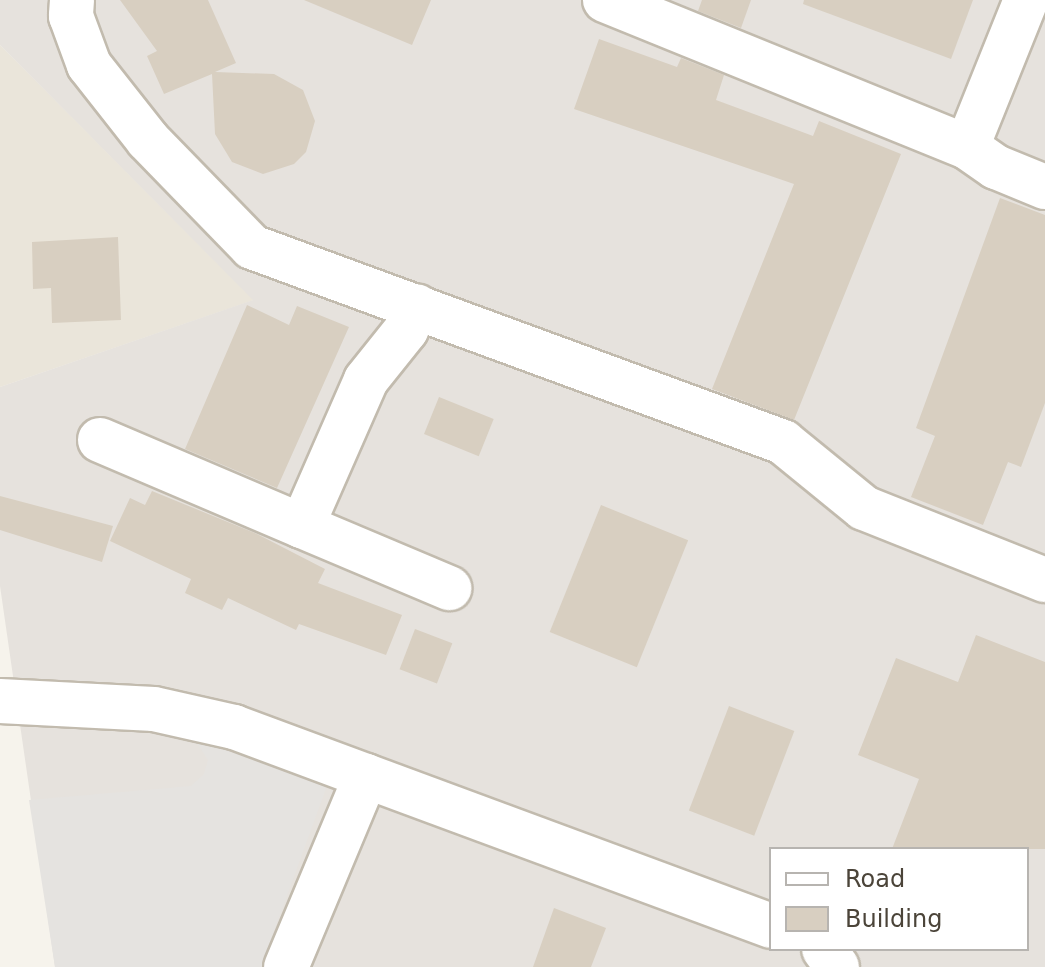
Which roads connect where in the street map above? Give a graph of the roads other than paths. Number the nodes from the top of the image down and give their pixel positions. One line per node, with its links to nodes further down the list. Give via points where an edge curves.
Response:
1 (72, 0): 6 (lane, via 71,16 89,65 175,171 252,247)
2 (605, 0): 4 (lane)
3 (1026, 0): 4 (lane)
4 (967, 147): 5 (lane, via 996,167)
5 (1045, 187)
6 (417, 306): 8 (lane, via 406,330 366,380); 9 (lane, via 783,442 864,508)
7 (100, 440): 8 (lane)
8 (302, 526): 10 (lane)
9 (1045, 580)
10 (449, 588)
11 (0, 701): 12 (lane, via 154,709 234,727)
12 (366, 776): 13 (lane); 14 (lane)
13 (769, 925)
14 (286, 967)

